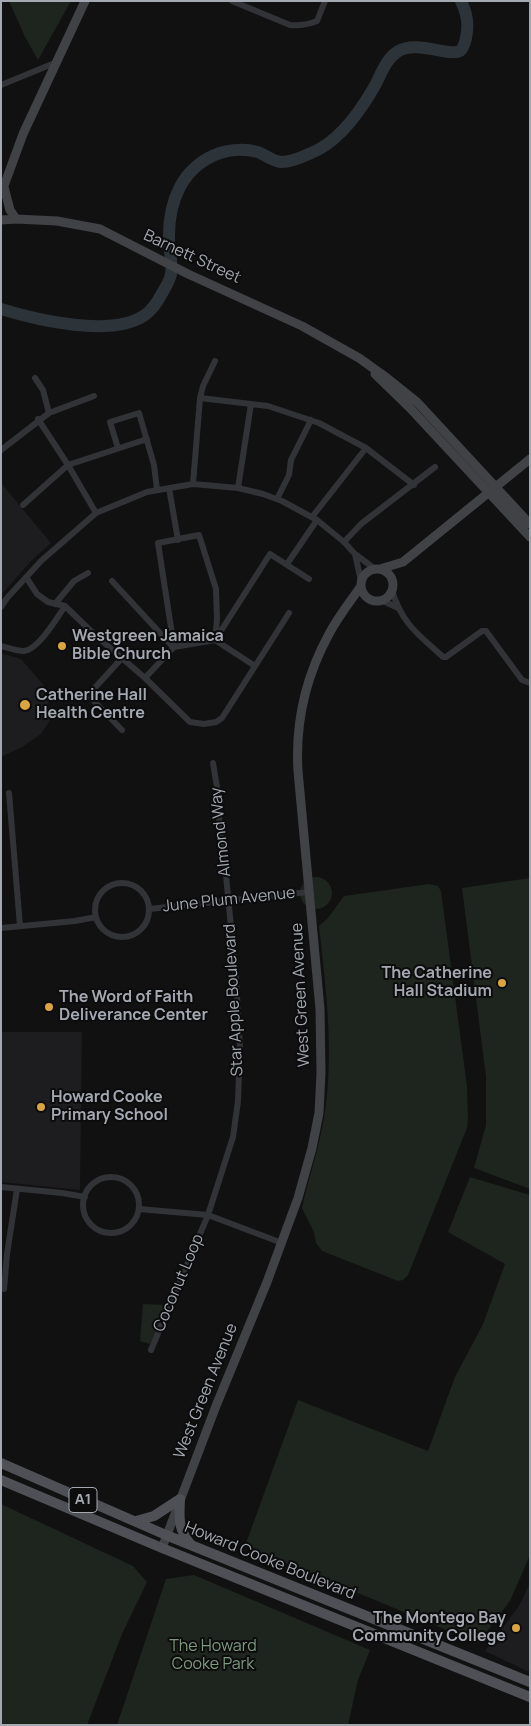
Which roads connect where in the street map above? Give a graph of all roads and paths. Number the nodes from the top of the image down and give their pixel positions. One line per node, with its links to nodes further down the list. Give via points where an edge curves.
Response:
1 (85, 1): 4 (street)
2 (232, 1): 3 (street, via 297,26 317,21)
3 (325, 1)
4 (57, 62): 5 (street); 6 (street, via 23,134)
5 (1, 86)
6 (3, 190): 7 (street)
7 (16, 219): 8 (street, Barnett Street); 29 (street, Barnett Street, via 57,221 100,229 302,326 359,358)
8 (1, 220)
9 (215, 360): 12 (street)
10 (35, 378): 14 (street, via 43,390)
11 (94, 396): 14 (street)
12 (200, 398): 13 (street); 24 (street)
13 (252, 404): 16 (street); 27 (street)
14 (49, 413): 15 (street)
15 (38, 419): 20 (street); 22 (street)
16 (311, 420): 19 (street); 30 (street, via 290,460 289,475)
17 (147, 439): 18 (street); 18 (street, via 139,413 110,421); 28 (street)
18 (118, 448): 22 (street)
19 (366, 448): 25 (street); 33 (street)
20 (1, 450)
21 (530, 459): 29 (street)
22 (68, 465): 31 (street); 32 (street)
23 (435, 467): 25 (street)
24 (193, 484): 26 (street); 27 (street)
25 (414, 485): 37 (street, via 362,524)
26 (169, 488): 28 (street); 36 (street)
27 (238, 488): 30 (street)
28 (157, 490): 32 (street)
29 (492, 490): 34 (street, Barnett Street); 35 (street, Barnett Street); 39 (street)
30 (277, 499): 33 (street)
31 (24, 505)
32 (96, 513): 43 (street)
33 (314, 518): 37 (street); 40 (street)
34 (530, 524)
35 (530, 537)
36 (178, 540): 55 (street, via 199,535 216,590); 57 (street, via 158,543)
37 (344, 542): 38 (street)
38 (355, 554): 41 (street); 46 (street)
39 (403, 562): 41 (street); 47 (street)
40 (287, 564): 44 (street); 55 (street, via 270,554)
41 (378, 569): 46 (street, via 366,572); 47 (street, via 389,574)
42 (88, 573): 49 (street, via 74,581)
43 (26, 577): 49 (street, via 37,594); 51 (street)
44 (309, 579)
45 (112, 581): 57 (street)
46 (361, 584): 48 (street, via 365,596); 50 (street, West Green Avenue)
47 (392, 587): 48 (street, via 388,597); 53 (street)
48 (376, 600): 50 (street); 53 (street)
49 (55, 604): 52 (street)
50 (349, 605): 65 (street, West Green Avenue, via 328,635 309,678 298,722 296,748)
51 (1, 606)
52 (65, 606): 56 (street, via 32,650); 58 (street)
53 (398, 608): 61 (street, via 409,626 444,657 486,631 522,680)
54 (289, 613): 59 (street)
55 (215, 640): 57 (street); 59 (street)
56 (1, 646)
57 (174, 648): 60 (street)
58 (122, 658): 60 (street); 62 (street, via 91,692 90,698)
59 (254, 666): 60 (street, via 222,718 204,724 190,722)
60 (145, 678)
61 (530, 683)
62 (122, 730)
63 (212, 763): 66 (street, Almond Way, via 218,787)
64 (8, 793): 69 (street)
65 (309, 892): 66 (street, June Plum Avenue); 76 (street, West Green Avenue, via 320,1009 319,1113 298,1198)
66 (228, 901): 67 (street, June Plum Avenue); 75 (street, Star Apple Boulevard, via 236,979 240,1082 233,1136)
67 (149, 909): 68 (street, via 148,917 138,932 123,938 105,932); 68 (street, via 145,897 136,888 118,884 108,887 100,895 95,905)
68 (96, 916): 69 (street)
69 (20, 926): 70 (street)
70 (1, 928)
71 (1, 1187): 72 (street)
72 (17, 1189): 73 (street); 77 (street)
73 (85, 1197): 74 (street, via 101,1179 118,1178 126,1181 136,1193); 74 (street, via 84,1209 88,1220 96,1229 108,1233 130,1226)
74 (139, 1209): 75 (street)
75 (208, 1216): 76 (street); 78 (street, Coconut Loop)
76 (282, 1243): 81 (street, West Green Avenue)
77 (4, 1289)
78 (151, 1350)
79 (1, 1463): 82 (main road, Howard Cooke Boulevard / A1)
80 (1, 1480): 85 (main road, Howard Cooke Boulevard / A1)
81 (180, 1499): 82 (main road, via 165,1511); 83 (street, West Green Avenue); 84 (main road, via 179,1520 184,1536)
82 (136, 1522): 83 (main road, Howard Cooke Boulevard / A1)
83 (166, 1535): 84 (main road, Howard Cooke Boulevard / A1); 85 (street, West Green Avenue)
84 (192, 1546): 86 (main road, Howard Cooke Boulevard / A1)
85 (162, 1548): 88 (main road, Howard Cooke Boulevard / A1)
86 (525, 1678): 87 (main road, Howard Cooke Boulevard / A1)
87 (530, 1682)
88 (530, 1697)

